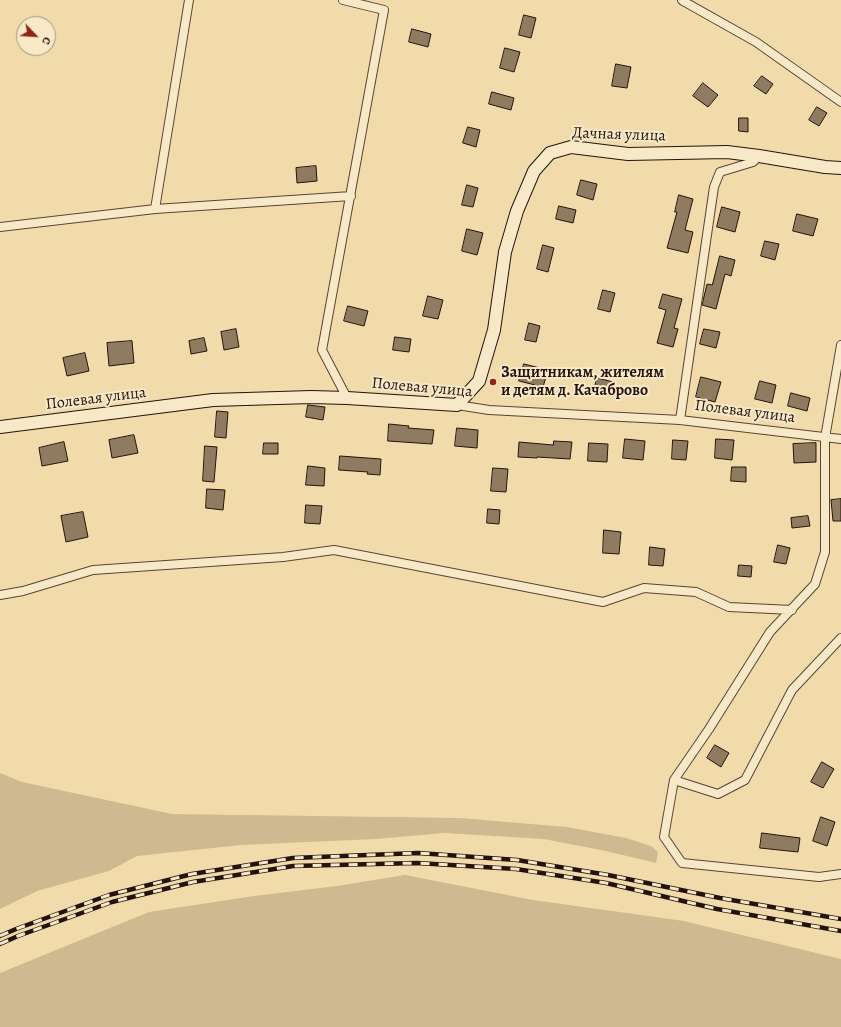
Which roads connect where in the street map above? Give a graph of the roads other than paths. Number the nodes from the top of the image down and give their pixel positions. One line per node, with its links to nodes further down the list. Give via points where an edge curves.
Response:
1 (189, 0): 8 (street)
2 (343, 0): 7 (street, via 384,10)
3 (682, 0): 4 (street, via 756,42)
4 (841, 102)
5 (759, 156): 6 (street, Дачная улица); 12 (street, Дачная улица, via 727,152 628,154 572,147 550,153 534,171 517,211 505,252 494,330 479,381); 13 (street, via 753,162 720,172 714,187)
6 (841, 168)
7 (351, 196): 8 (street); 11 (street, via 322,350)
8 (155, 209): 9 (street)
9 (0, 227)
10 (841, 345): 15 (street)
11 (347, 398): 12 (street, Полевая улица); 14 (street, Полевая улица, via 212,400)
12 (457, 405): 13 (street, Полевая улица, via 489,410)
13 (680, 420): 15 (street, Полевая улица)
14 (0, 427)
15 (825, 438): 16 (street, Полевая улица); 18 (street, via 825,552 815,584)
16 (841, 439)
17 (0, 594): 18 (street, via 23,591 94,570 283,557 334,550 603,602 644,588 696,592 729,607)
18 (792, 610): 20 (street, via 770,632)
19 (841, 638): 20 (street, via 792,690 745,780 718,794)
20 (674, 780): 21 (street, via 664,837 682,864 819,877)
21 (841, 874)

